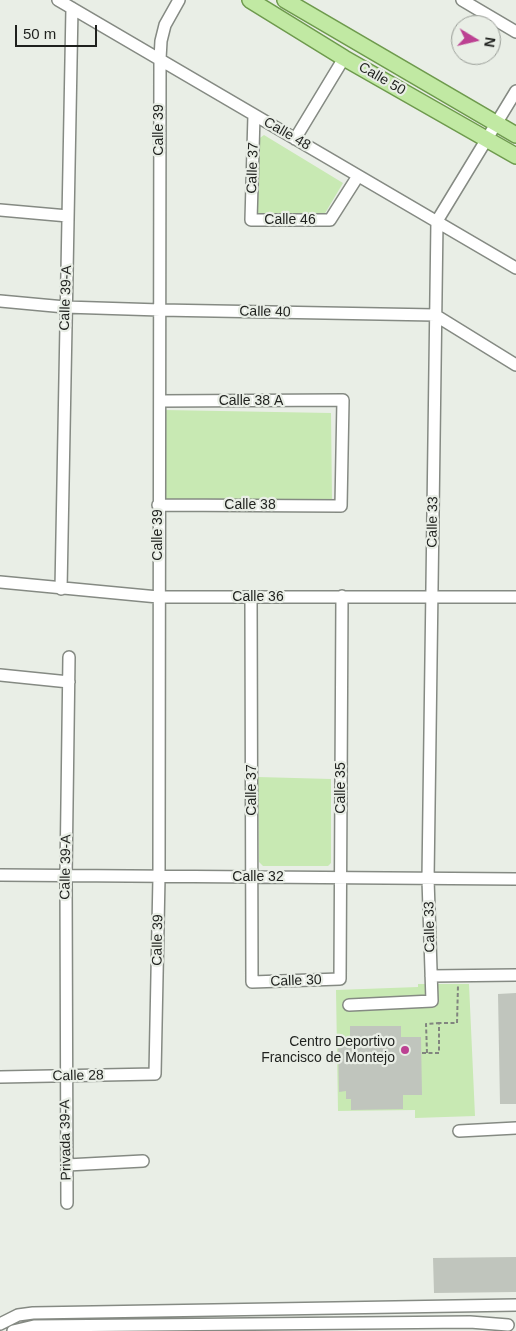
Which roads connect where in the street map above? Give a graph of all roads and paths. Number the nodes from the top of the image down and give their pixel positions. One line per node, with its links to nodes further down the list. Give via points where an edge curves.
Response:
1 (58, 0): 6 (street, Calle 48)
2 (179, 0): 9 (street, Calle 39, via 165,25)
3 (250, 0): 8 (main road, Calle 50)
4 (285, 0): 12 (main road, Calle 50)
5 (468, 2): 7 (street)
6 (72, 8): 9 (street, Calle 48); 19 (street, Calle 39-A)
7 (516, 32)
8 (344, 58): 14 (street); 15 (main road, Calle 50)
9 (160, 59): 11 (street, Calle 48); 25 (street, Calle 39)
10 (516, 91): 12 (street, Calle 33)
11 (254, 115): 14 (street, Calle 48); 20 (street, Calle 37)
12 (496, 124): 13 (main road, Calle 50); 15 (street, Calle 33)
13 (516, 135)
14 (295, 139): 17 (street, Calle 48)
15 (487, 139): 16 (main road, Calle 50); 21 (street, Calle 33)
16 (516, 156)
17 (358, 176): 20 (street, Calle 46, via 330,220); 21 (street, Calle 48)
18 (0, 210): 19 (street)
19 (68, 216): 24 (street, Calle 39-A)
20 (251, 220)
21 (437, 222): 22 (street, Calle 48); 26 (street, Calle 33)
22 (516, 268)
23 (0, 301): 24 (street, Calle 40)
24 (65, 307): 25 (street, Calle 40); 32 (street, Calle 39-A)
25 (160, 310): 26 (street, Calle 40); 28 (street, Calle 39)
26 (435, 315): 27 (street); 34 (street, Calle 33)
27 (516, 365)
28 (160, 401): 29 (street, Calle 39); 30 (street, Calle 38 A, via 343,400)
29 (158, 505): 30 (street, Calle 38); 35 (street, Calle 39)
30 (341, 506)
31 (0, 582): 32 (street, Calle 36)
32 (61, 589): 35 (street, Calle 36)
33 (342, 596): 34 (street, Calle 36); 37 (street, Calle 36); 45 (street, Calle 35)
34 (432, 596): 36 (street, Calle 36); 46 (street, Calle 33)
35 (158, 597): 37 (street, Calle 36); 43 (street, Calle 39)
36 (516, 597)
37 (251, 598): 44 (street, Calle 37)
38 (69, 657): 40 (street, Calle 39-A)
39 (0, 675): 40 (street)
40 (69, 682): 42 (street, Calle 39-A)
41 (0, 876): 42 (street, Calle 32)
42 (66, 876): 43 (street, Calle 32); 58 (street, Calle 39-A)
43 (159, 876): 44 (street, Calle 32); 57 (street, Calle 39)
44 (252, 877): 45 (street, Calle 32); 52 (street, Calle 37)
45 (340, 878): 46 (street, Calle 32); 51 (street, Calle 35)
46 (428, 878): 47 (street, Calle 32); 49 (street, Calle 33)
47 (516, 879)
48 (516, 975): 50 (street)
49 (431, 976): 50 (street); 53 (street, Calle 33, via 432,1000)
50 (458, 976): 54 (path, via 457,1022)
51 (340, 979): 52 (street, Calle 30)
52 (252, 982)
53 (349, 1005)
54 (439, 1023): 56 (path, via 439,1053); 56 (path, via 426,1024)
55 (422, 1053): 56 (path)
56 (427, 1053)
57 (155, 1074): 58 (street, Calle 28)
58 (66, 1076): 59 (street, Calle 28); 63 (street, Privada 39-A)
59 (0, 1078)
60 (516, 1128): 61 (street)
61 (459, 1131)
62 (143, 1161): 63 (street)
63 (67, 1165): 64 (street, Privada 39-A)
64 (67, 1203)
65 (516, 1306): 66 (street, via 33,1313 18,1315); 69 (street)
66 (0, 1324)
67 (333, 1327): 68 (street); 69 (street, via 470,1322)
68 (225, 1328): 70 (street, via 34,1326)
69 (509, 1328)
70 (13, 1331)

